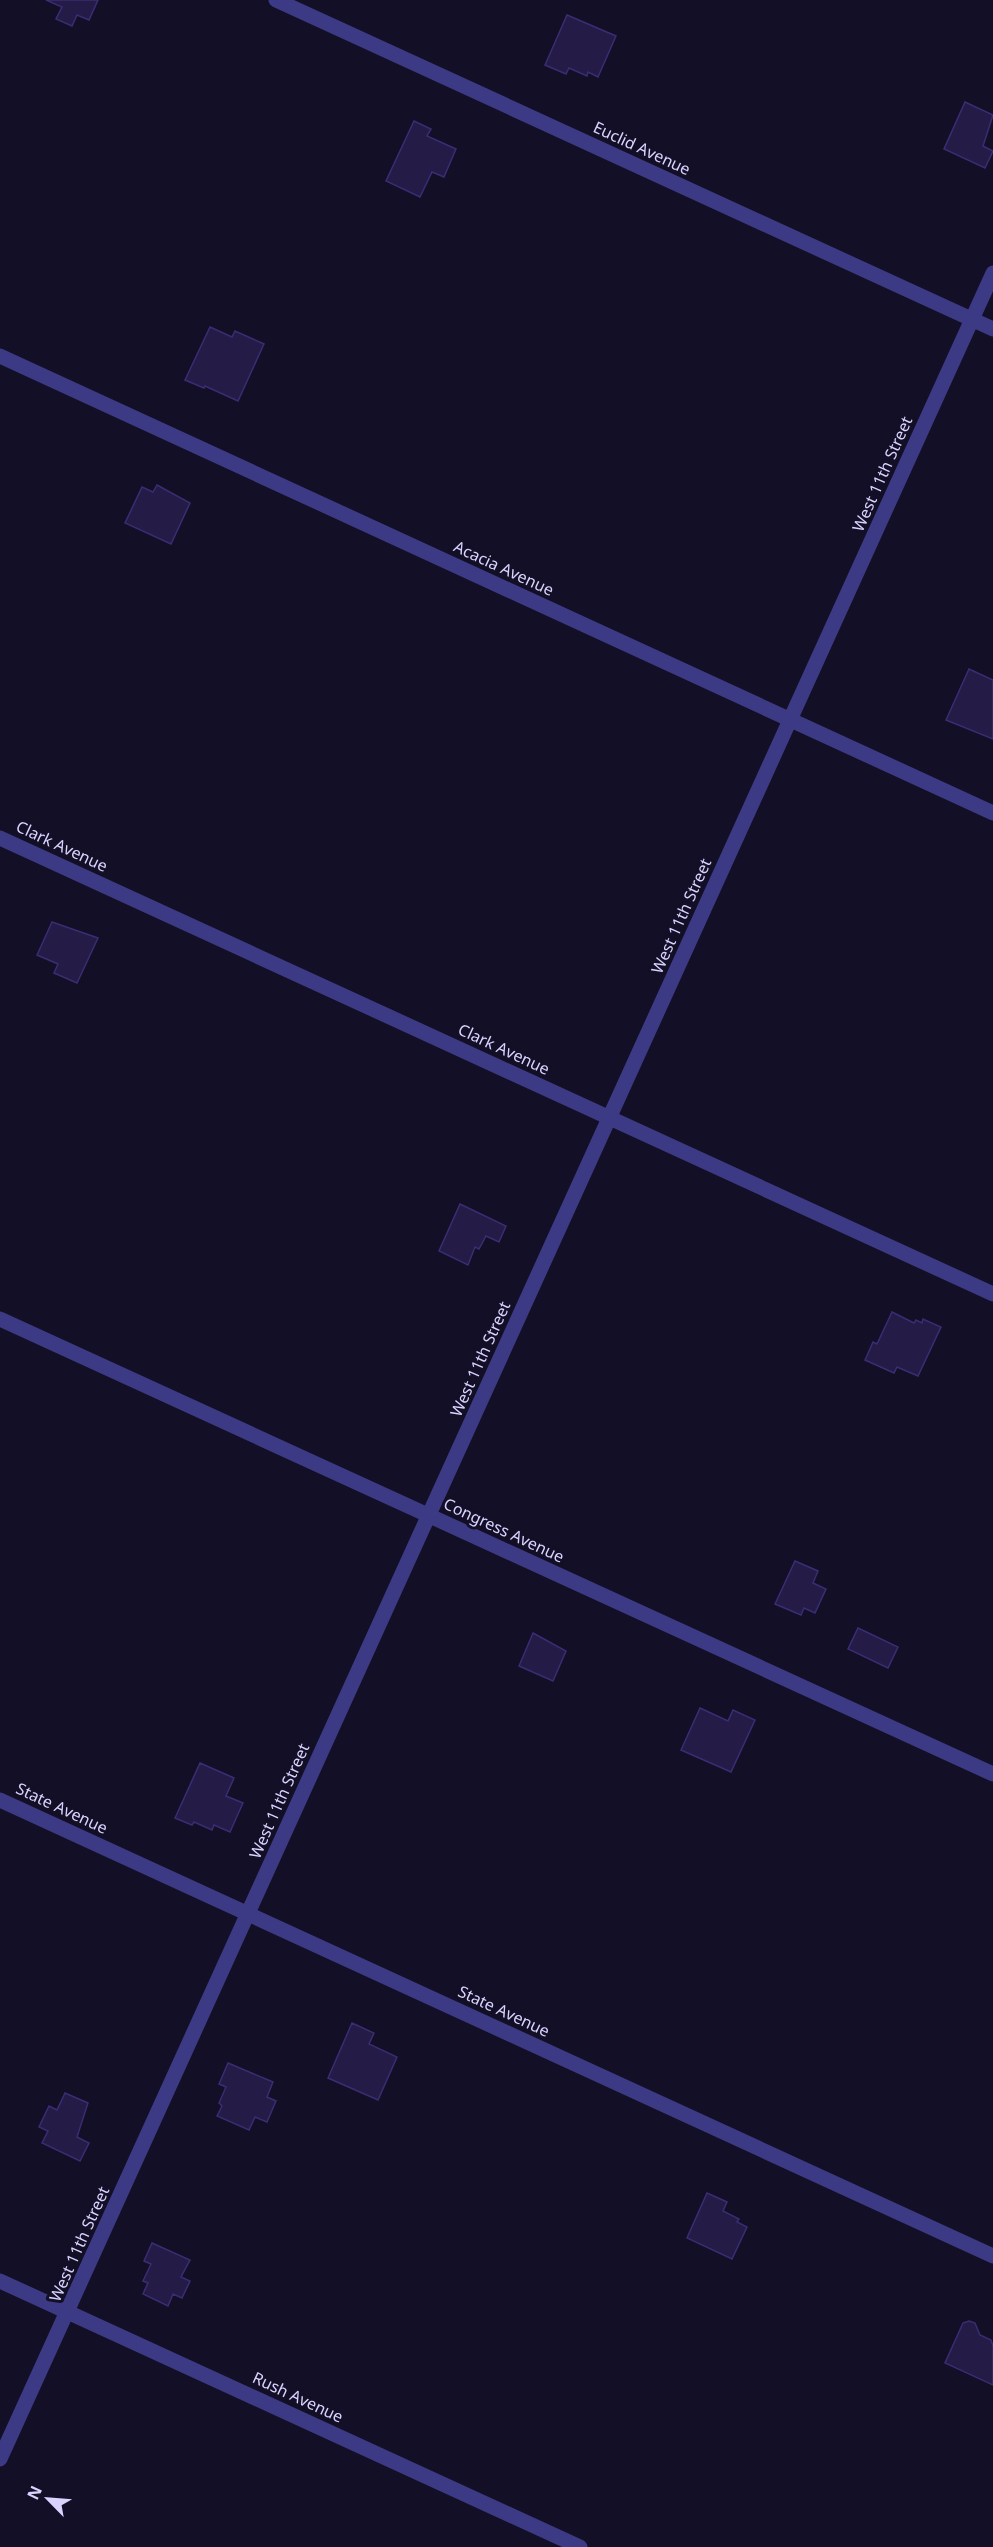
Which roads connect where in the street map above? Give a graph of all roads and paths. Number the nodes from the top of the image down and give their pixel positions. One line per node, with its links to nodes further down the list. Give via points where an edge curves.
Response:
1 (276, 0): 3 (street, Euclid Avenue)
2 (993, 273): 3 (street, West 11th Street)
3 (972, 320): 4 (street, Euclid Avenue); 6 (street, West 11th Street)
4 (993, 329)
5 (0, 356): 6 (street, Acacia Avenue)
6 (790, 719): 7 (street, Acacia Avenue); 9 (street, West 11th Street)
7 (993, 813)
8 (0, 838): 9 (street, Clark Avenue)
9 (609, 1118): 10 (street, Clark Avenue); 12 (street, West 11th Street)
10 (993, 1294)
11 (0, 1319): 12 (street, Congress Avenue)
12 (429, 1515): 13 (street, Congress Avenue); 15 (street, West 11th Street)
13 (993, 1774)
14 (0, 1800): 15 (street, State Avenue)
15 (248, 1914): 16 (street, State Avenue); 18 (street, West 11th Street)
16 (993, 2256)
17 (0, 2281): 18 (street, Rush Avenue)
18 (68, 2312): 19 (street, West 11th Street); 20 (street, Rush Avenue)
19 (0, 2459)
20 (580, 2547)

